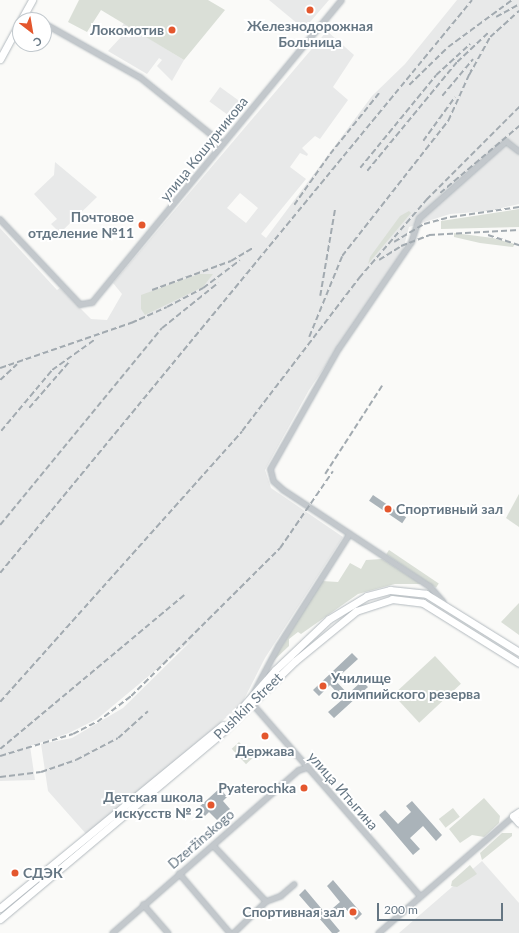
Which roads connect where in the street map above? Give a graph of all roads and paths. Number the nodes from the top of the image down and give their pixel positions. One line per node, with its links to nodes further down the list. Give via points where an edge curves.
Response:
1 (32, 0): 3 (main road)
2 (341, 0): 7 (street, улица Кошурникова)
3 (26, 12)
4 (52, 28): 7 (street, via 140,77)
5 (12, 36): 6 (main road)
6 (0, 59)
7 (222, 143): 9 (street, улица Кошурникова, via 92,302 80,304)
8 (519, 151): 10 (street, via 506,141 419,218 411,242 338,349 270,469 273,481 283,490)
9 (0, 219)
10 (349, 534): 11 (street, via 430,587); 14 (street, via 266,665)
11 (444, 604): 12 (main road, Pushkin Street); 14 (main road, Pushkin Street, via 410,591 390,590 367,596 316,631 275,670)
12 (519, 652)
13 (519, 663): 14 (main road, Pushkin Street, via 436,609 412,600 392,599 373,602 339,622)
14 (251, 702): 15 (street, улица Итыгина); 24 (main road, Pushkin Street, via 135,800); 25 (main road, Pushkin Street, via 141,802)
15 (308, 767): 18 (street, Dzeržinskogo, via 298,770); 21 (street, улица Итыгина)
16 (516, 814): 17 (main road); 21 (street)
17 (519, 823)
18 (213, 845): 19 (street, Dzeržinskogo); 22 (street)
19 (179, 874): 23 (street, Dzeržinskogo); 28 (street)
20 (294, 884): 22 (street, via 280,896)
21 (420, 896): 29 (street)
22 (266, 901): 28 (street)
23 (144, 904): 26 (street, Dzeržinskogo); 27 (street)
24 (0, 908)
25 (0, 919)
26 (112, 933)
27 (168, 933)
28 (232, 933)
29 (378, 933)

